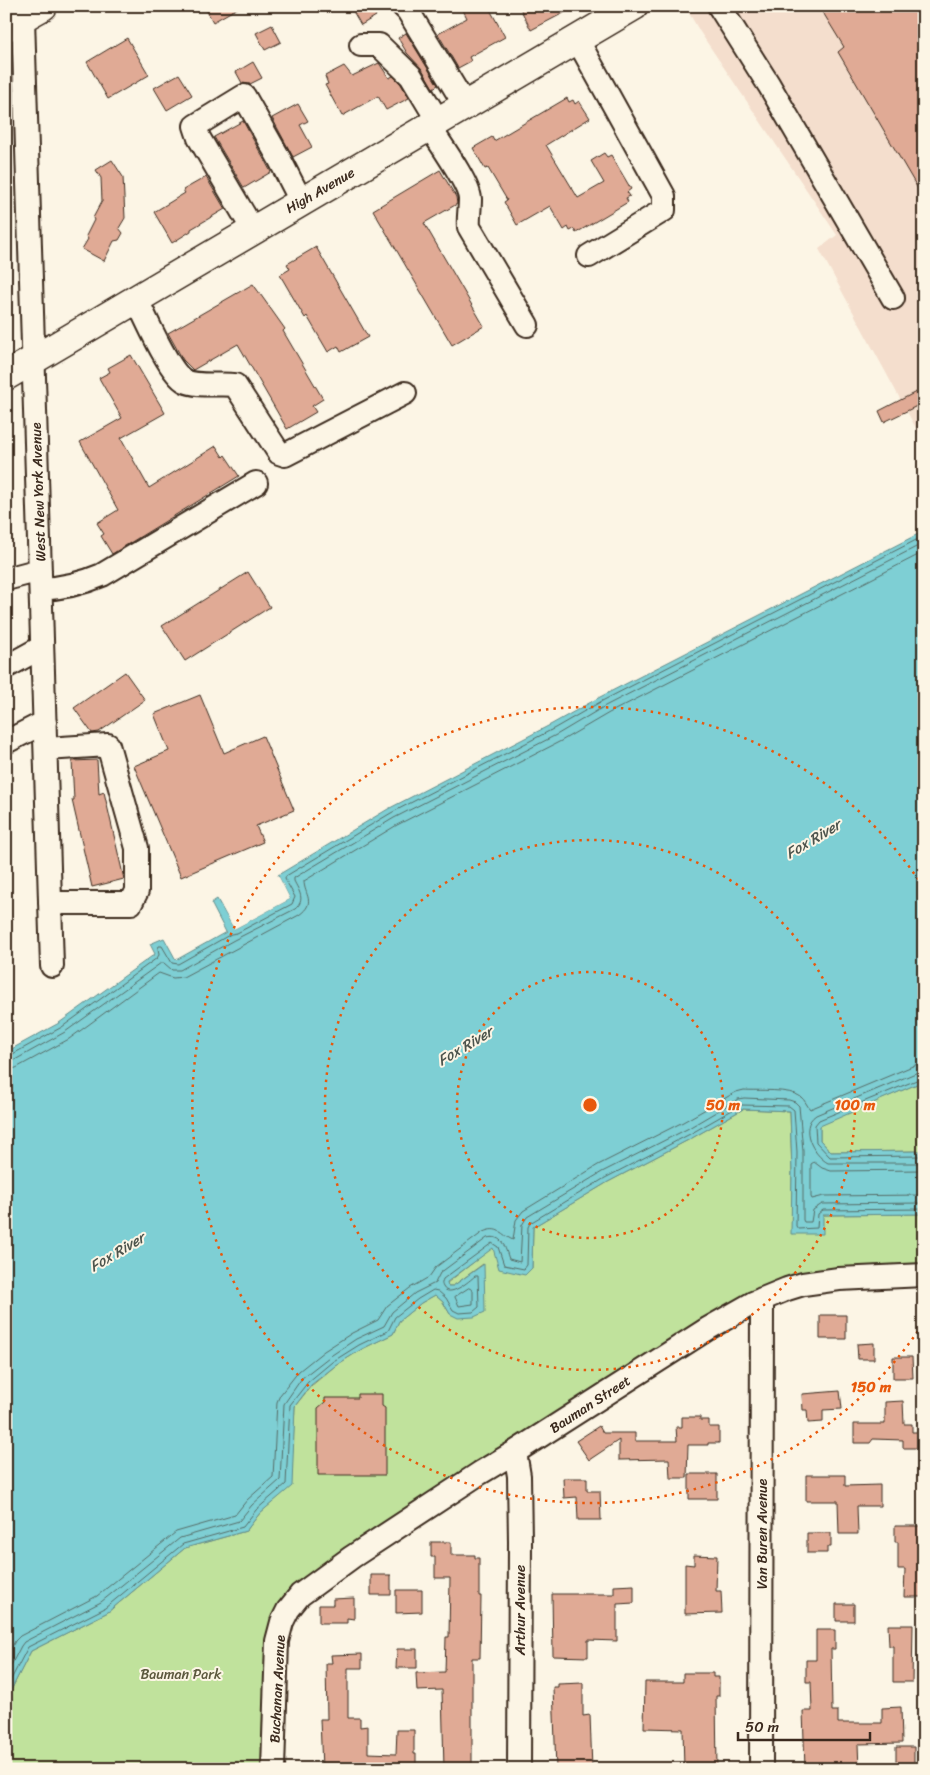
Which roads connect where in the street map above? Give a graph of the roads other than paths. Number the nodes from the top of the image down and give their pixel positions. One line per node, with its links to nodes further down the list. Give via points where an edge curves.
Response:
1 (403, 6): 7 (street)
2 (634, 6): 5 (main road, High Avenue)
3 (719, 6): 13 (street, via 769,85)
4 (24, 17): 15 (street, West New York Avenue)
5 (577, 39): 7 (main road, High Avenue); 11 (street, via 664,196 664,210)
6 (361, 46): 8 (street, via 379,45 410,76)
7 (465, 105): 8 (main road, High Avenue)
8 (433, 124): 9 (main road, High Avenue); 14 (street, via 466,185 470,199 470,227)
9 (301, 201): 10 (main road, High Avenue); 10 (street, via 244,96 195,126)
10 (252, 230): 12 (main road, High Avenue)
11 (588, 256)
12 (136, 298): 15 (main road, High Avenue); 17 (street, via 172,367 185,381 236,385 279,453 285,455)
13 (893, 298)
14 (527, 325)
15 (34, 360): 16 (main road, High Avenue); 20 (street, West New York Avenue)
16 (6, 376)
17 (405, 393)
18 (256, 483): 20 (street, via 102,575 62,588)
19 (6, 579): 20 (street)
20 (40, 580): 21 (street, West New York Avenue)
21 (42, 647): 22 (street); 23 (street, West New York Avenue)
22 (6, 668)
23 (45, 722): 24 (street); 25 (street, West New York Avenue)
24 (6, 742)
25 (46, 749): 26 (street, West New York Avenue); 26 (street, via 108,745 137,848 137,891 131,903)
26 (50, 903): 27 (street, West New York Avenue)
27 (52, 966)
28 (924, 1276): 29 (street, Bauman Street, via 847,1278 802,1284)
29 (762, 1299): 30 (street, Bauman Street, via 709,1328); 34 (street, Van Buren Avenue)
30 (515, 1452): 31 (street, Bauman Street, via 352,1557 300,1595); 33 (street, Arthur Avenue, via 519,1476 520,1541)
31 (288, 1610): 32 (street, Buchanan Avenue, via 277,1641)
32 (273, 1769)
33 (519, 1769)
34 (761, 1769)

